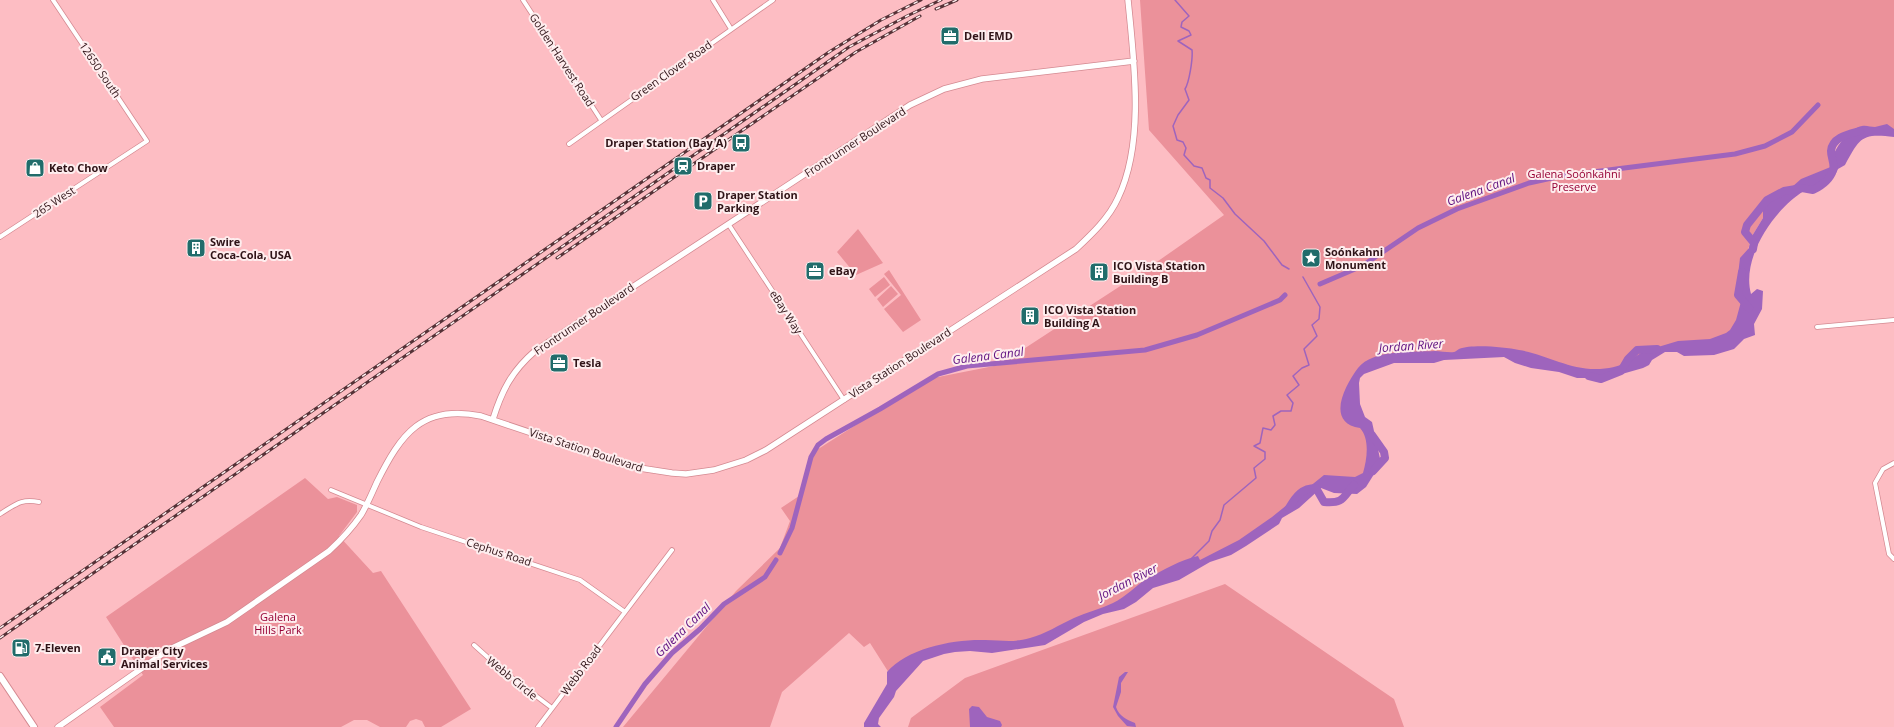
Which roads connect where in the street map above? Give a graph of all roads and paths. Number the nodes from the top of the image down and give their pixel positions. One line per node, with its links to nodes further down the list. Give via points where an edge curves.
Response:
1 (53, 0): 9 (street, 12650 South)
2 (524, 0): 8 (street, Golden Harvest Road)
3 (713, 0): 6 (street)
4 (773, 0): 6 (street, Green Clover Road)
5 (1128, 0): 7 (street, Vista Station Boulevard)
6 (732, 29): 8 (street, Green Clover Road)
7 (1134, 61): 11 (street, Frontrunner Boulevard, via 1005,75 944,89 910,105); 15 (street, Vista Station Boulevard, via 1135,127 1132,151 1118,199 1096,230 1076,249)
8 (601, 120): 10 (street, Green Clover Road)
9 (147, 141): 12 (street, 265 West)
10 (569, 144)
11 (729, 225): 15 (street, eBay Way); 16 (street, Frontrunner Boulevard, via 535,351 513,373)
12 (0, 237)
13 (1894, 320): 14 (street)
14 (1817, 327)
15 (844, 400): 16 (street, Vista Station Boulevard, via 754,456 714,470 686,474 633,467)
16 (493, 419): 20 (street, Vista Station Boulevard, via 462,412 448,412 421,422 404,437 394,451)
17 (1894, 463): 23 (street, via 1883,469 1875,483 1889,554)
18 (331, 490): 20 (street, Cephus Road)
19 (39, 502): 21 (street, via 28,499)
20 (366, 505): 24 (street, Cephus Road, via 421,527 580,580); 29 (street, Vista Station Boulevard, via 342,539 329,551 227,622 168,650)
21 (0, 514)
22 (672, 550): 24 (street, Webb Road)
23 (1894, 559)
24 (625, 612): 27 (street, Webb Road)
25 (474, 645): 27 (street, Webb Circle, via 502,671)
26 (0, 676): 28 (main road)
27 (552, 708): 30 (street, Webb Road)
28 (34, 727)
29 (58, 727)
30 (538, 727)

